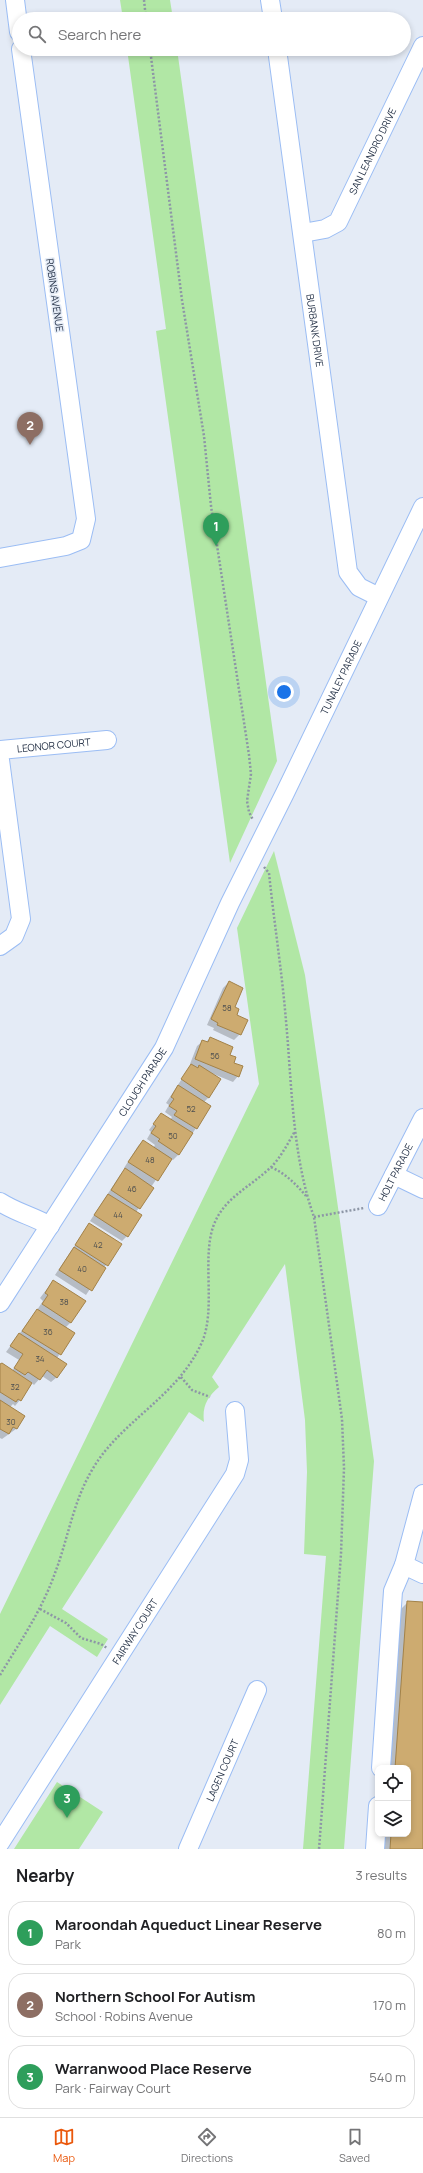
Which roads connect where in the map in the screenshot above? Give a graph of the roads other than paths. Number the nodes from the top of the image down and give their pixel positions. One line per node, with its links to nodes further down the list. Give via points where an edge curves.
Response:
1 (15, 0): 3 (street)
2 (270, 0): 4 (street)
3 (16, 12)
4 (272, 12)
5 (423, 46): 8 (street, SAN LEANDRO DRIVE, via 338,222 325,229)
6 (22, 56): 10 (street, ROBINS AVENUE, via 86,519 81,540 66,546)
7 (278, 56): 8 (street, BURBANK DRIVE)
8 (303, 233): 11 (street, BURBANK DRIVE, via 348,572 359,587)
9 (423, 507): 11 (street, TUNALEY PARADE)
10 (0, 558)
11 (379, 597): 15 (street, TUNALEY PARADE)
12 (107, 740): 13 (street, LEONOR COURT)
13 (0, 750)
14 (0, 760): 16 (street, via 21,920 14,936)
15 (258, 846): 22 (street, CLOUGH PARADE, via 164,1048)
16 (0, 946)
17 (423, 1118): 18 (street, HOLT PARADE)
18 (394, 1175): 19 (street); 21 (street, HOLT PARADE)
19 (423, 1189)
20 (0, 1202): 22 (street, via 16,1212 37,1219)
21 (378, 1206)
22 (46, 1232): 23 (street, CLOUGH PARADE)
23 (0, 1303)
24 (235, 1411): 31 (street, FAIRWAY COURT, via 239,1460 235,1474)
25 (423, 1494): 26 (street)
26 (404, 1565): 27 (street); 29 (street, via 393,1591)
27 (423, 1574)
28 (257, 1690): 32 (street, LAGEN COURT)
29 (381, 1765)
30 (376, 1837): 33 (street)
31 (0, 1843)
32 (188, 1849)
33 (375, 1849)

